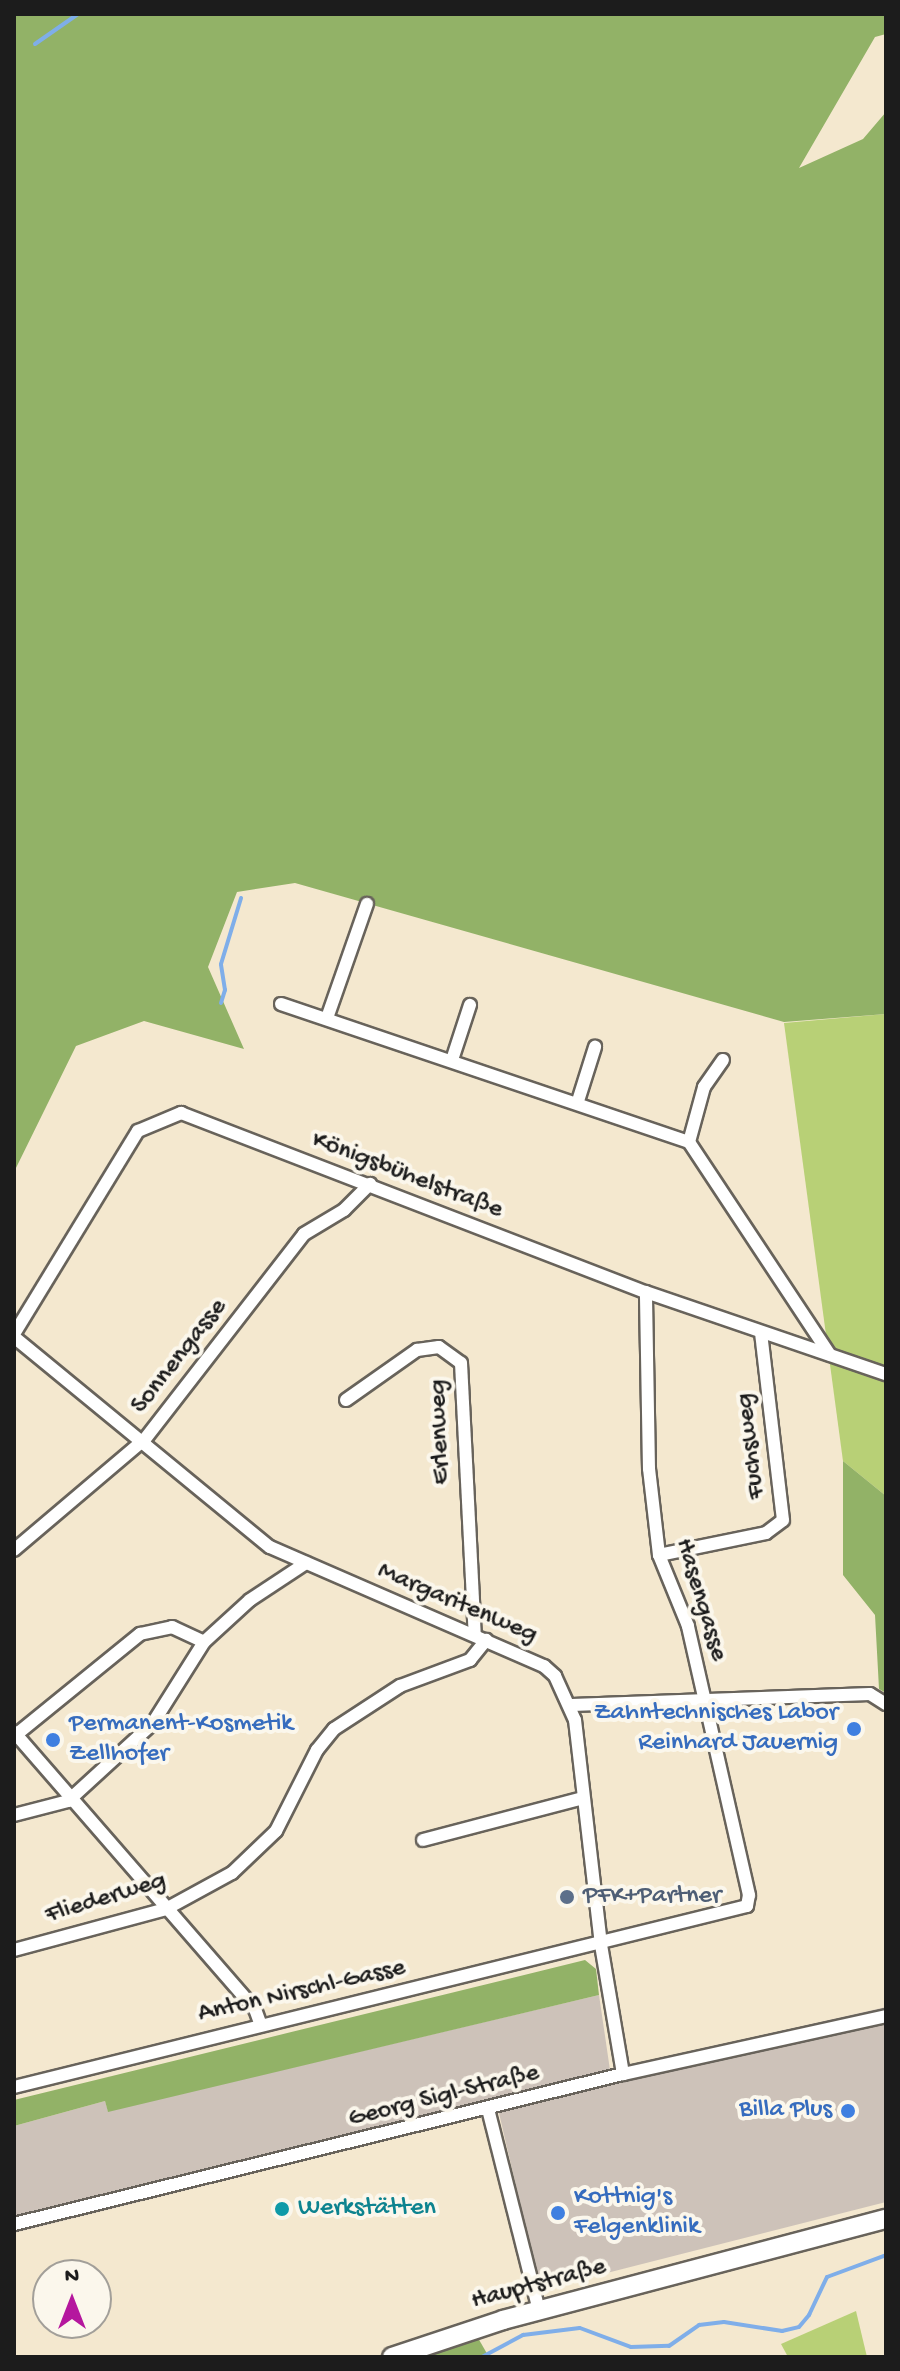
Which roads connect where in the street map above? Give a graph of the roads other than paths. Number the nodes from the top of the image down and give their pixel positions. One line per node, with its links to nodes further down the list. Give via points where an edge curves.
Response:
1 (367, 904): 4 (street)
2 (281, 1004): 4 (street)
3 (470, 1005): 6 (street)
4 (327, 1018): 6 (street)
5 (595, 1047): 8 (street)
6 (452, 1060): 8 (street)
7 (723, 1060): 9 (street, via 704,1087)
8 (578, 1101): 9 (street)
9 (689, 1142): 14 (street)
10 (370, 1184): 11 (street, Königsbühelstraße); 13 (street, Königsbühelstraße, via 181,1113 138,1131); 17 (street, Sonnengasse, via 354,1203 304,1234)
11 (646, 1292): 12 (street, Königsbühelstraße); 19 (street, Hasengasse, via 649,1469)
12 (761, 1333): 14 (street, Königsbühelstraße); 19 (street, Fuchsweg, via 783,1520 766,1533)
13 (14, 1336): 17 (street, Margaritenweg)
14 (830, 1355): 15 (street, Königsbühelstraße)
15 (886, 1374)
16 (346, 1400): 21 (street, Erlenweg, via 417,1350 439,1347 461,1363)
17 (145, 1439): 18 (street, Sonnengasse); 20 (street, Margaritenweg, via 270,1547)
18 (14, 1550)
19 (659, 1555): 23 (street, Hasengasse, via 688,1626)
20 (306, 1563): 21 (street, Margaritenweg); 22 (street, via 250,1600)
21 (481, 1638): 25 (street, Margaritenweg, via 544,1666); 31 (street, Fliederweg, via 470,1660 400,1686 346,1719 317,1750 269,1840 232,1873)
22 (204, 1642): 26 (street, via 172,1627 140,1634); 28 (street, via 153,1723)
23 (706, 1702): 24 (street, via 870,1694); 25 (street); 32 (street, Hasengasse, via 749,1895 747,1906)
24 (886, 1704)
25 (572, 1705): 27 (street, Margaritenweg)
26 (15, 1733): 28 (street)
27 (583, 1798): 30 (street); 32 (street, Margaritenweg)
28 (68, 1801): 29 (street); 31 (street)
29 (14, 1815)
30 (423, 1840)
31 (166, 1909): 33 (street, Fliederweg); 35 (street, via 255,2009)
32 (601, 1945): 35 (street, Anton Nirschl-Gasse); 36 (street, Margaritenweg)
33 (14, 1950)
34 (886, 2016): 36 (street, Georg Sigl-Straße)
35 (260, 2023): 37 (street, Anton Nirschl-Gasse)
36 (623, 2074): 38 (street, Georg Sigl-Straße)
37 (14, 2087)
38 (488, 2109): 40 (street, Georg Sigl-Straße); 41 (street)
39 (886, 2219): 41 (main road, Hauptstraße)
40 (14, 2224)
41 (539, 2311): 42 (main road, Hauptstraße)
42 (392, 2357)

